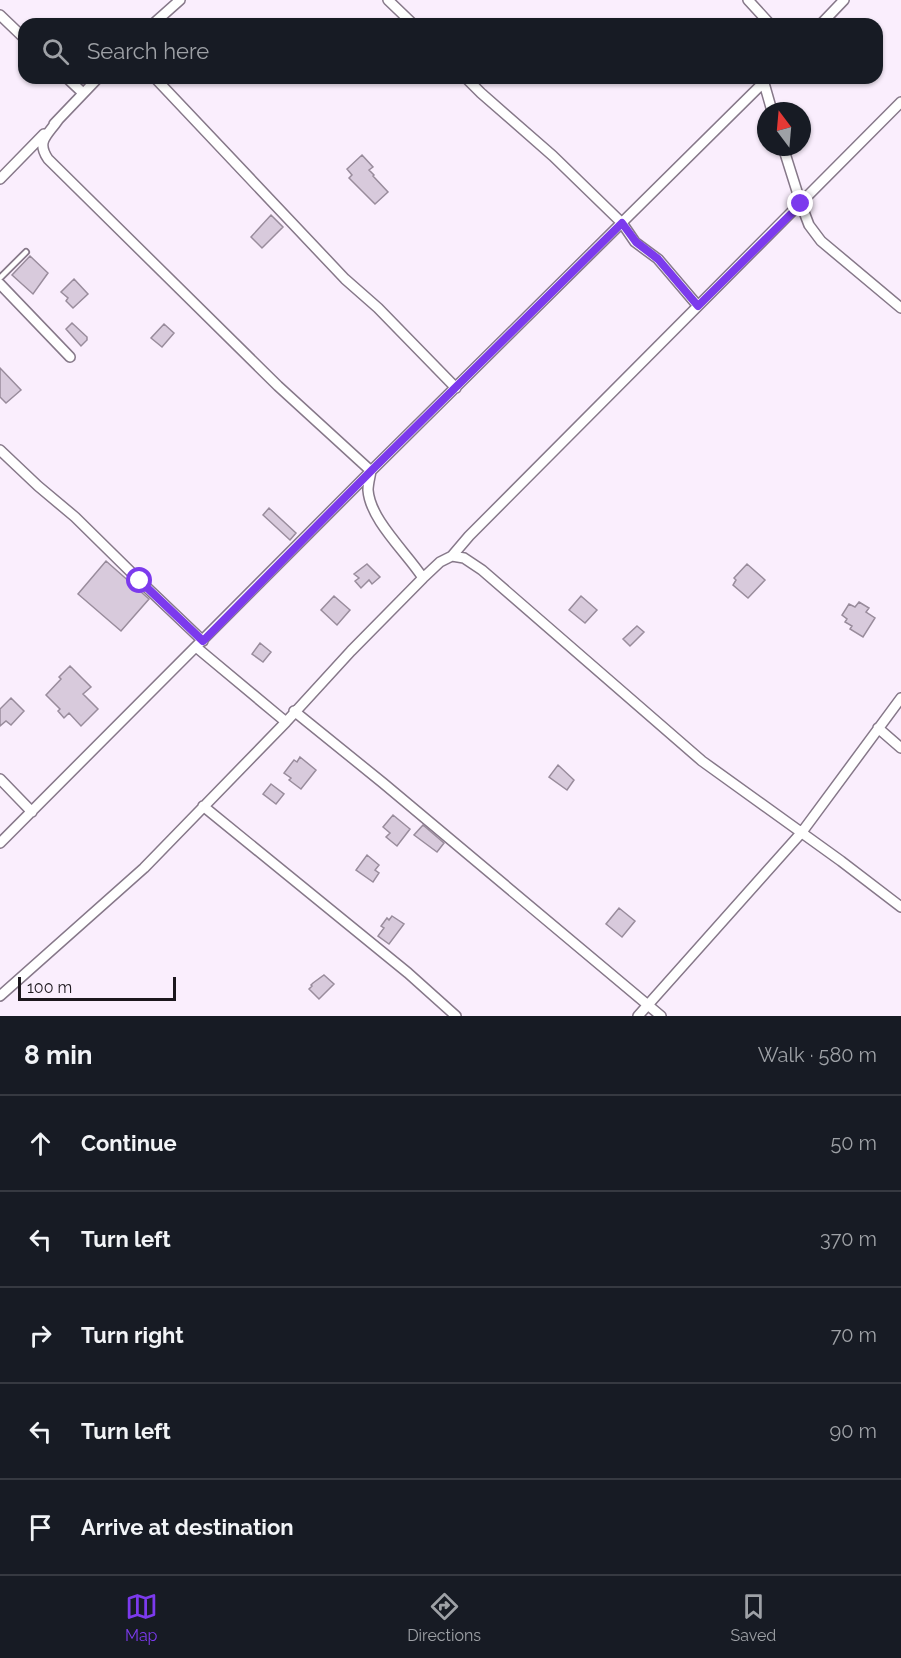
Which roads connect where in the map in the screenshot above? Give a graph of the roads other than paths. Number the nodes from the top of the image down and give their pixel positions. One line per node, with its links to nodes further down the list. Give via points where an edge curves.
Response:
1 (180, 0): 6 (street)
2 (388, 0): 7 (street)
3 (748, 0): 8 (street)
4 (844, 0): 9 (street)
5 (0, 15): 10 (street)
6 (160, 18)
7 (407, 18)
8 (764, 18)
9 (827, 18)
10 (18, 32)
11 (73, 84): 17 (street)
12 (92, 84): 17 (street)
13 (161, 84): 31 (street, via 345,279)
14 (472, 84): 24 (street)
15 (762, 84): 24 (street)
16 (767, 84): 18 (street)
17 (83, 93): 20 (street)
18 (770, 102)
19 (901, 102): 23 (street)
20 (58, 120): 22 (street); 33 (street, via 42,142 48,159 278,386)
21 (786, 156): 23 (street)
22 (2, 175)
23 (801, 204): 28 (street); 29 (street, via 821,241)
24 (622, 223): 28 (street); 31 (street)
25 (26, 252): 26 (lane)
26 (0, 278)
27 (0, 284): 30 (street)
28 (698, 306): 34 (street)
29 (901, 308)
30 (70, 357)
31 (456, 388): 33 (street)
32 (0, 450): 36 (street, via 75,517)
33 (371, 471): 35 (street, via 368,490 377,515); 36 (street)
34 (452, 556): 35 (street); 45 (street, via 464,558 482,570 702,761)
35 (423, 578): 38 (street)
36 (200, 644): 39 (street); 44 (street)
37 (901, 698): 40 (street)
38 (294, 711): 39 (street); 49 (street)
39 (286, 722): 43 (street)
40 (878, 728): 41 (street); 45 (street)
41 (901, 748)
42 (0, 779): 44 (street)
43 (203, 806): 48 (street, via 144,868); 50 (street)
44 (32, 812): 46 (street)
45 (802, 832): 47 (street); 49 (street)
46 (0, 843)
47 (901, 908)
48 (0, 996)
49 (647, 1005): 51 (street); 52 (street)
50 (456, 1016)
51 (638, 1016)
52 (661, 1016)

